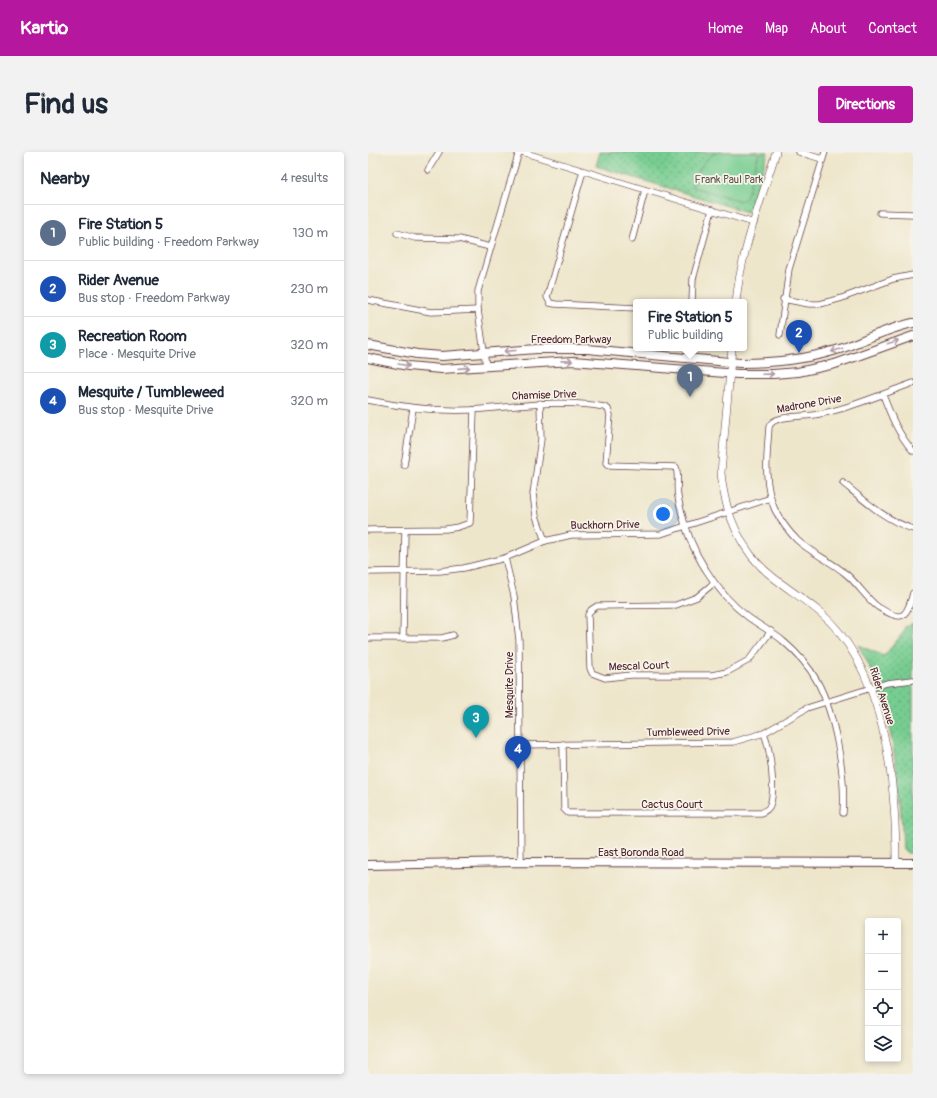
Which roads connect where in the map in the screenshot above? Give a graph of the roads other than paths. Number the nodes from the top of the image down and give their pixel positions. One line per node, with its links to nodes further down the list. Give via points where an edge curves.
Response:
1 (439, 152): 7 (street)
2 (521, 152): 8 (street); 16 (street)
3 (776, 152): 13 (street)
4 (800, 152): 6 (street)
5 (824, 152): 6 (street)
6 (822, 159): 20 (street, via 789,269)
7 (428, 170)
8 (584, 171): 9 (street); 22 (street, via 547,297 550,303 555,304)
9 (646, 190): 10 (street); 15 (street)
10 (712, 210): 13 (street); 18 (street, via 693,279)
11 (880, 213): 12 (street)
12 (913, 214)
13 (754, 224): 19 (street, via 739,277)
14 (397, 233): 16 (street, via 416,238 459,239)
15 (632, 240)
16 (490, 247): 23 (street, via 480,281)
17 (913, 275): 20 (street, via 893,279 832,302 809,304)
18 (692, 299)
19 (736, 299)
20 (783, 299): 25 (street)
21 (368, 300): 23 (street, via 431,312)
22 (633, 308)
23 (478, 310): 29 (street)
24 (913, 323): 31 (main road, Freedom Parkway, one-way to 31, via 822,354 778,362)
25 (780, 335)
26 (913, 336): 33 (main road, Freedom Parkway, one-way to 26, via 773,374 815,369)
27 (368, 344): 29 (main road, Freedom Parkway, via 417,354)
28 (732, 351): 31 (street, Rider Avenue)
29 (485, 354): 31 (main road, Freedom Parkway, one-way to 29, via 587,349 537,349); 32 (street)
30 (368, 358): 32 (main road, Freedom Parkway, one-way to 32, via 425,368)
31 (730, 362): 33 (street, Rider Avenue)
32 (486, 366): 33 (main road, Freedom Parkway, one-way to 33, via 555,361 594,362)
33 (729, 373): 44 (street, Rider Avenue, via 721,473)
34 (913, 384): 35 (street, Madrone Drive)
35 (883, 395): 40 (street, via 896,427); 43 (street, Madrone Drive, via 834,411 772,421 766,472)
36 (368, 400): 38 (street, Chamise Drive)
37 (540, 403): 39 (street, Chamise Drive); 45 (street, Chamise Drive, via 574,402 608,409 610,414 605,461 609,465 676,467 677,495); 49 (street, via 541,439 533,494 536,516)
38 (413, 409): 39 (street, Chamise Drive); 41 (street)
39 (474, 410): 48 (street, via 470,523 446,529)
40 (913, 451)
41 (404, 465)
42 (842, 483): 46 (street, via 882,515)
43 (771, 498): 44 (street, Buckhorn Drive); 54 (street, Madrone Drive, via 782,523 796,539 847,575 877,606 901,616 906,612)
44 (728, 512): 45 (street, Buckhorn Drive); 60 (street, Rider Avenue, via 742,541 764,569 811,603 840,632 858,660)
45 (684, 526): 49 (street, Buckhorn Drive, via 661,534 571,534); 53 (street)
46 (913, 529)
47 (368, 530): 48 (street)
48 (405, 530): 52 (street)
49 (545, 541): 50 (street, Buckhorn Drive)
50 (505, 558): 52 (street, Buckhorn Drive, via 452,570); 64 (street, Mesquite Drive, via 514,596 518,632)
51 (368, 572): 52 (street, Buckhorn Drive)
52 (404, 572): 57 (street)
53 (714, 583): 55 (street, via 747,616); 55 (street, Mescal Court, via 697,597 676,605 598,606 591,610 588,615 592,673 606,678 631,675 712,675 728,672 749,660)
54 (913, 593)
55 (771, 631): 61 (street, via 796,652 816,680)
56 (453, 635): 57 (street, via 445,638)
57 (403, 637): 58 (street)
58 (368, 638)
59 (913, 680): 60 (street, Tumbleweed Drive, via 894,681)
60 (870, 688): 61 (street, Tumbleweed Drive); 67 (street, Rider Avenue, via 890,772)
61 (826, 702): 62 (street, Tumbleweed Drive, via 807,708); 65 (street, via 837,742 844,794)
62 (764, 733): 63 (street, Tumbleweed Drive, via 744,740 722,743); 63 (street, Cactus Court, via 771,758 771,801 768,809 761,813 568,813 564,809)
63 (563, 744): 64 (street, Tumbleweed Drive)
64 (519, 745): 66 (street, Mesquite Drive)
65 (843, 813)
66 (521, 862): 67 (main road, East Boronda Road); 69 (main road, East Boronda Road)
67 (896, 863): 68 (main road, East Boronda Road)
68 (913, 863)
69 (368, 865)

